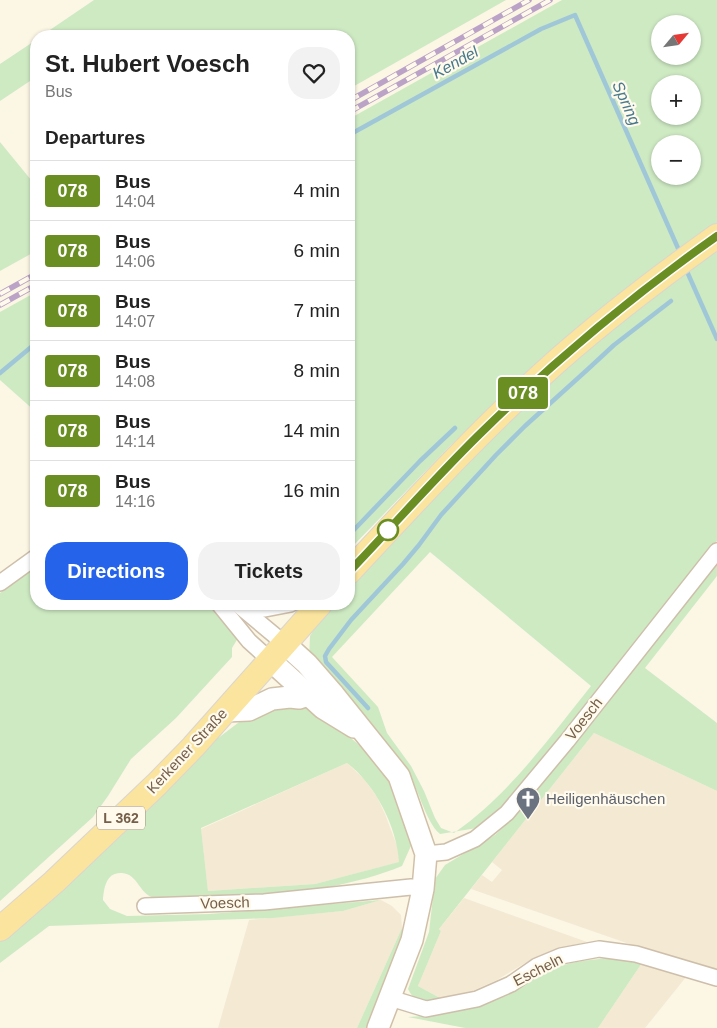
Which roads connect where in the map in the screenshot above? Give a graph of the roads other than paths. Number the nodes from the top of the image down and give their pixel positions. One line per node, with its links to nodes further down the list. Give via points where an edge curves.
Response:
1 (717, 236): 4 (main road, via 599,326 524,392 433,481)
2 (717, 551): 13 (street, Voesch, via 507,813 475,839 446,852)
3 (30, 562): 5 (street)
4 (355, 566)
5 (0, 583)
6 (224, 610): 9 (street, via 249,641)
7 (243, 610): 9 (street)
8 (315, 610): 9 (main road, Kerkener Straße / L 362)
9 (278, 652): 10 (street); 11 (main road, Kerkener Straße / L 362); 12 (street, via 307,664)
10 (308, 695): 11 (street, via 272,699 249,710); 12 (street)
11 (225, 711): 16 (main road, Kerkener Straße / L 362, via 157,784)
12 (367, 735): 13 (street, via 400,776)
13 (426, 854): 14 (street)
14 (423, 889): 15 (street, Voesch, via 411,887 264,902); 18 (street, via 412,940)
15 (145, 906)
16 (0, 929)
17 (717, 978): 18 (street, Escheln, via 636,954 599,949 562,956 537,966 511,984 477,999 426,1009)
18 (390, 998): 19 (street)
19 (378, 1028)

